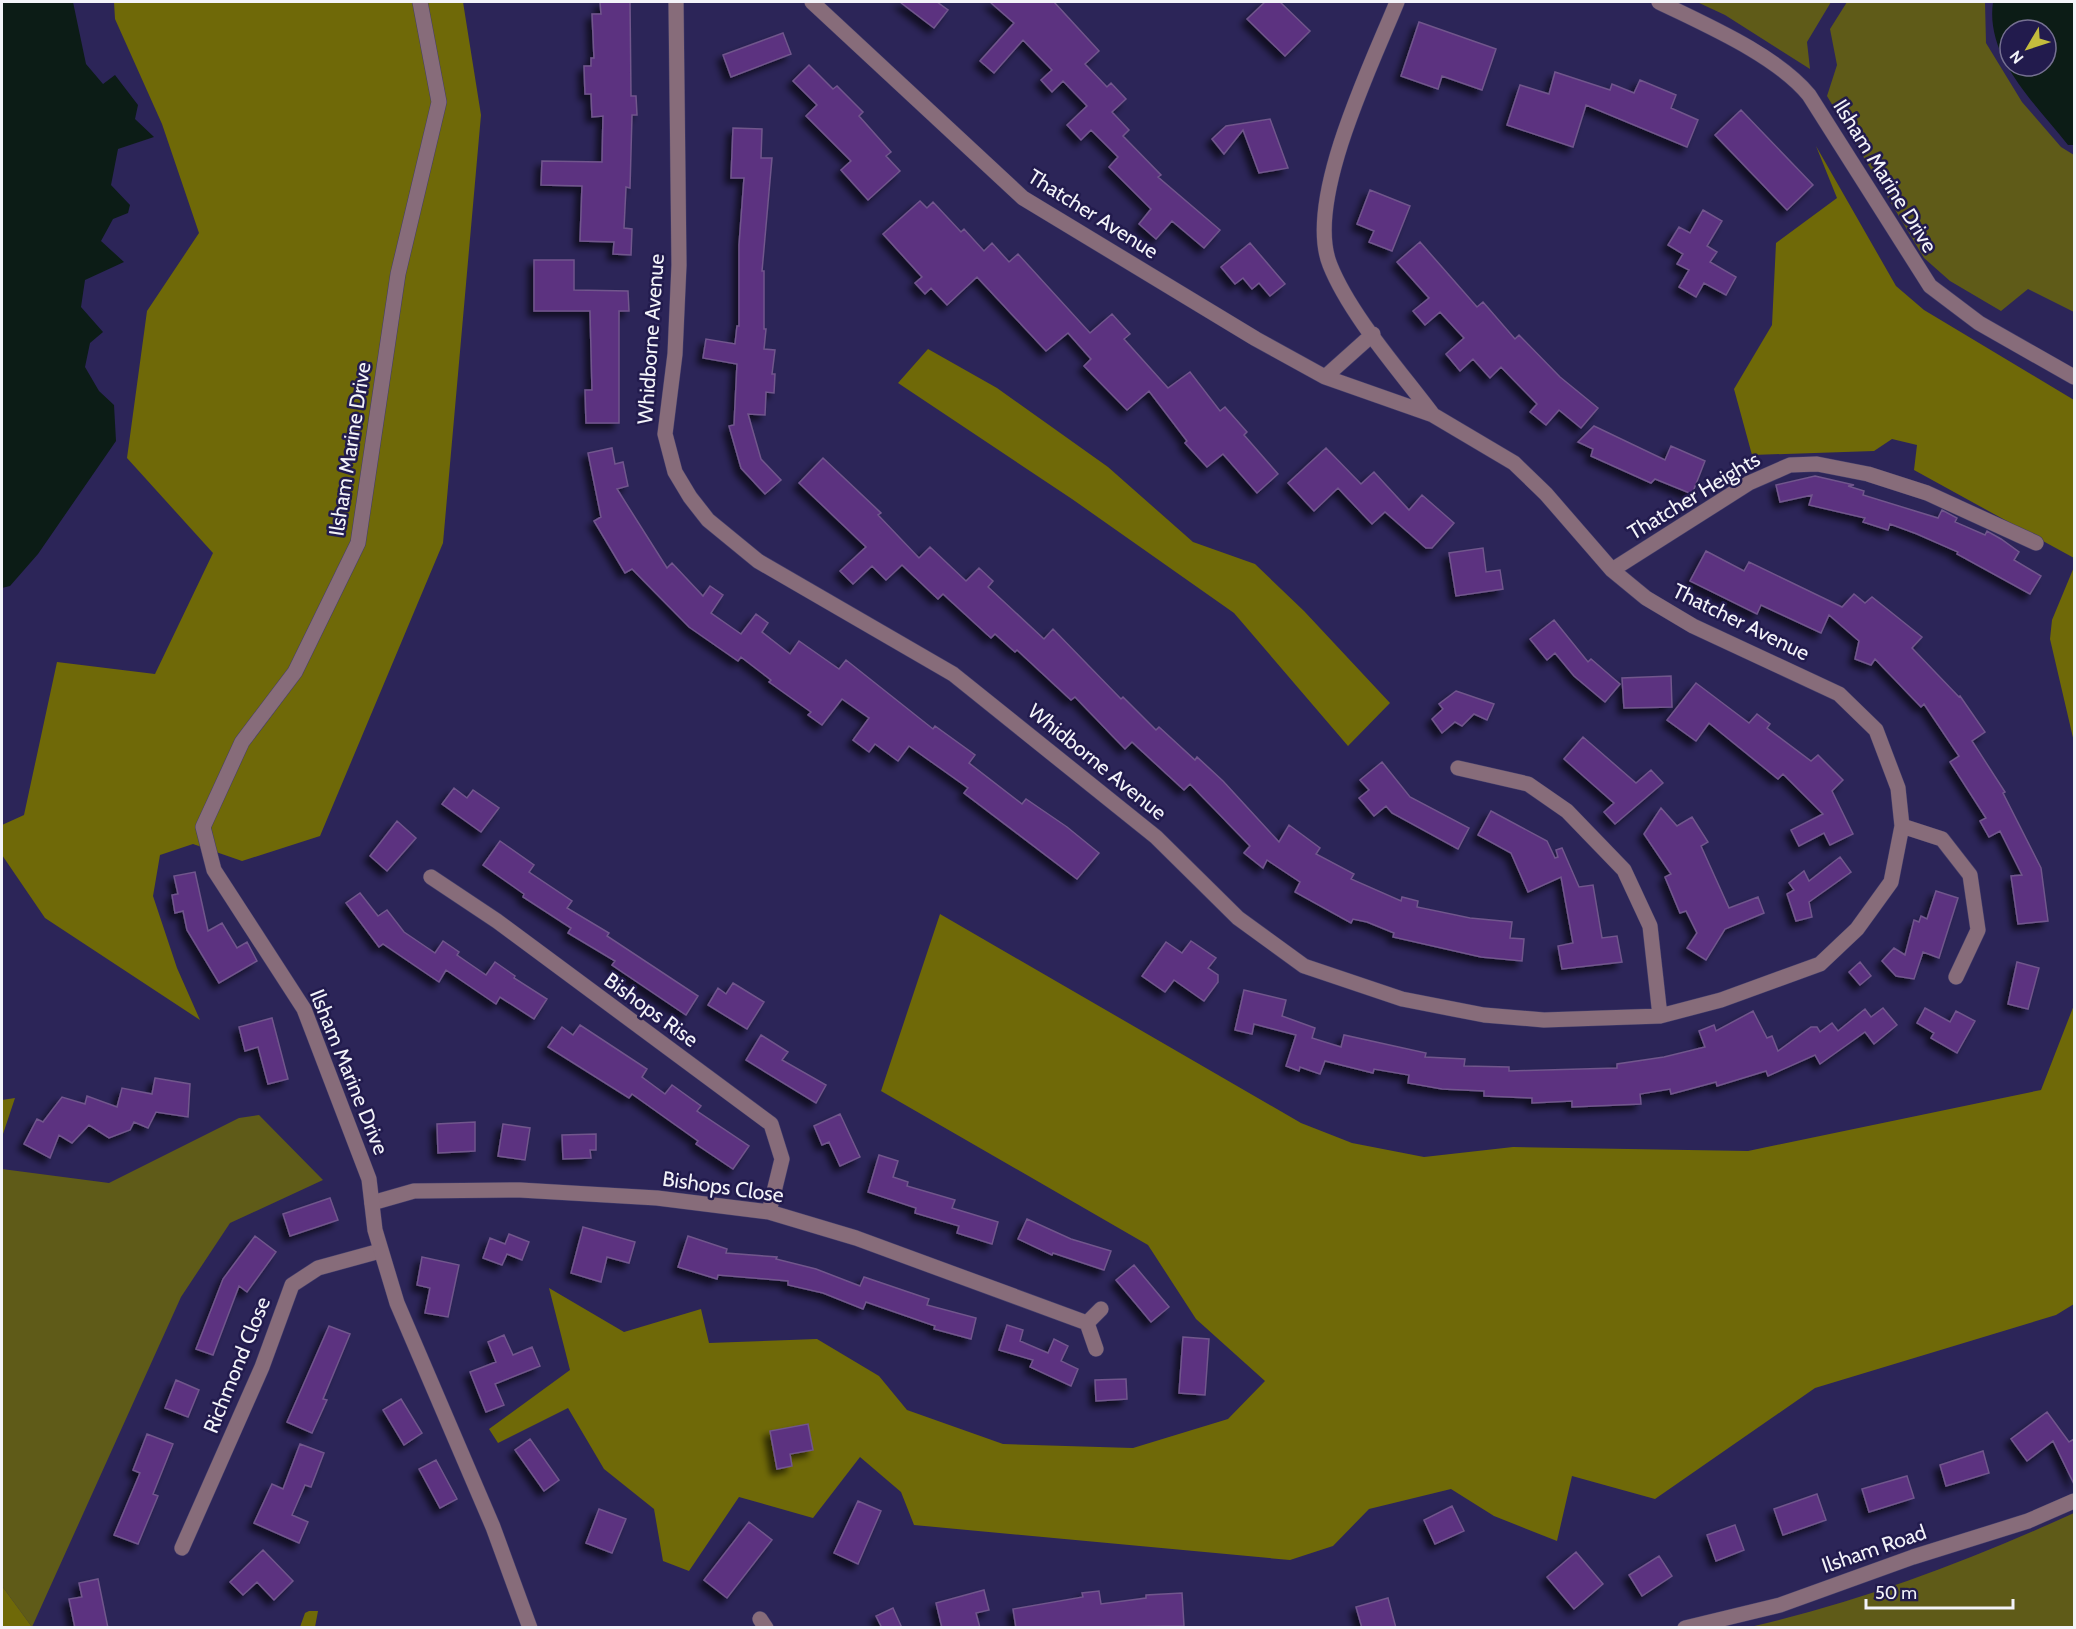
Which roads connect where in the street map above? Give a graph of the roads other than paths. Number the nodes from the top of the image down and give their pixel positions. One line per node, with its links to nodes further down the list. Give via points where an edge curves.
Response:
1 (420, 2): 17 (street, Ilsham Marine Drive, via 439,102 398,274 358,543 295,672 242,742 202,827 214,870 304,1009 369,1179)
2 (675, 2): 16 (street, Whidborne Avenue, via 679,265 675,354 665,434 675,472 708,520 758,561 953,674 1156,837 1238,918 1305,966 1402,999 1484,1015 1544,1020)
3 (812, 2): 7 (street, Thatcher Avenue, via 1023,198)
4 (1397, 2): 6 (street, Thatcher Avenue, via 1332,167 1324,218 1329,264)
5 (1659, 2): 8 (street, Ilsham Marine Drive, via 1710,26 1793,75 1930,286 1979,323)
6 (1373, 334): 7 (street); 9 (street, Thatcher Avenue)
7 (1325, 377): 9 (street, Thatcher Avenue)
8 (2074, 377)
9 (1433, 415): 11 (street, Thatcher Avenue, via 1514,463)
10 (2036, 543): 11 (street, Thatcher Heights, via 1927,493 1868,474 1816,464 1790,465 1749,483)
11 (1612, 570): 13 (street, Thatcher Avenue, via 1646,598 1693,626 1839,694 1876,730 1898,788)
12 (1458, 768): 16 (street, via 1528,784 1567,811 1624,870 1650,926)
13 (1902, 826): 15 (street, via 1942,839 1970,875 1978,930); 16 (street, Whidborne Avenue, via 1891,882 1857,929 1820,964 1766,985)
14 (431, 877): 18 (street, Bishops Rise, via 497,921 771,1124 782,1159)
15 (1956, 977)
16 (1660, 1016)
17 (372, 1203): 18 (street, Bishops Close, via 414,1191 520,1190 657,1198); 19 (street, Ilsham Marine Drive)
18 (770, 1212): 21 (street, Bishops Close, via 856,1238)
19 (380, 1251): 24 (street, Richmond Close, via 318,1268 292,1285 262,1367); 25 (street, Ilsham Marine Drive, via 397,1303 493,1527)
20 (1101, 1309): 21 (street)
21 (1087, 1323): 22 (street)
22 (1096, 1349)
23 (2074, 1502): 26 (street, Ilsham Road, via 1780,1605)
24 (182, 1548)
25 (530, 1628)
26 (1685, 1628)

